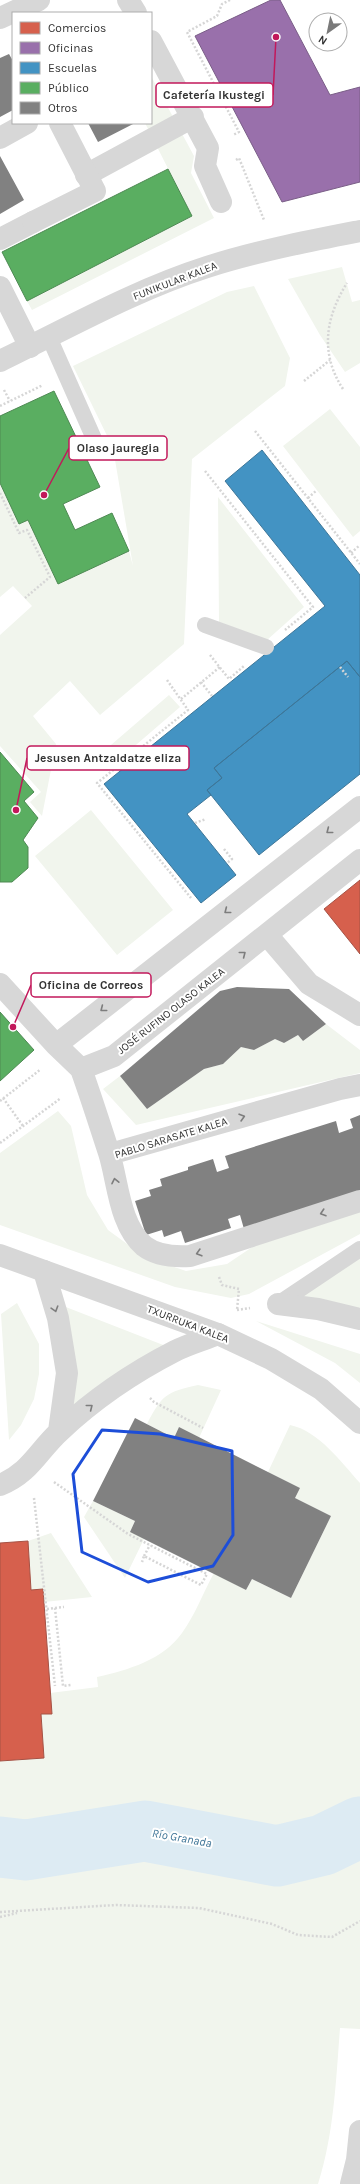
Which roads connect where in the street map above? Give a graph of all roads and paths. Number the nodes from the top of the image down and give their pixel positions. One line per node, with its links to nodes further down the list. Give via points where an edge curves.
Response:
1 (39, 0): 4 (street)
2 (128, 0): 5 (street)
3 (230, 0): 11 (path, via 222,4 217,16 187,32 239,132)
4 (19, 12)
5 (135, 12)
6 (152, 43): 7 (street)
7 (193, 117): 11 (street); 12 (street)
8 (25, 124): 10 (street)
9 (60, 124): 12 (street)
10 (0, 138)
11 (208, 148): 13 (street, via 205,166)
12 (86, 175): 15 (street, via 95,191)
13 (221, 202)
14 (360, 231): 18 (street, FUNIKULAR KALEA, via 262,251 206,267 148,290)
15 (0, 239)
16 (347, 283): 20 (path, via 330,316)
17 (0, 287): 19 (street)
18 (49, 337): 19 (street, FUNIKULAR KALEA); 22 (lane)
19 (30, 347): 21 (street, FUNIKULAR KALEA)
20 (330, 360): 23 (path); 24 (path, via 335,377)
21 (0, 361)
22 (65, 375): 25 (path); 27 (lane)
23 (304, 381)
24 (343, 390)
25 (0, 406)
26 (255, 431): 31 (path)
27 (99, 450)
28 (205, 471): 37 (path, via 313,607)
29 (317, 490): 31 (path)
30 (0, 493): 35 (path, via 19,533 27,530 50,577)
31 (308, 498): 33 (path)
32 (360, 545): 33 (path)
33 (351, 553): 34 (path)
34 (360, 564)
35 (25, 598)
36 (205, 625): 37 (lane)
37 (266, 647): 39 (path, via 229,678)
38 (205, 649): 39 (path)
39 (220, 667): 43 (path)
40 (340, 667): 41 (path)
41 (348, 677)
42 (167, 680): 45 (path)
43 (201, 682): 44 (path); 45 (path)
44 (212, 696)
45 (180, 699): 51 (path, via 188,710 97,783)
46 (360, 807): 58 (street, one-way to 58)
47 (206, 819): 48 (path)
48 (195, 823)
49 (224, 849): 53 (path, via 232,859)
50 (158, 851): 51 (path)
51 (155, 854): 54 (path)
52 (360, 860): 55 (street, JOSÉ RUFINO OLASO KALEA)
53 (227, 863)
54 (191, 898)
55 (266, 935): 57 (street, via 308,984); 59 (street, JOSÉ RUFINO OLASO KALEA, one-way to 55, via 114,1056)
56 (0, 984): 58 (street)
57 (360, 1015)
58 (60, 1048): 59 (street); 61 (path)
59 (83, 1075): 62 (path); 64 (street)
60 (360, 1085): 64 (street, PABLO SARASATE KALEA, one-way to 60, via 340,1088)
61 (1, 1099): 62 (path)
62 (23, 1126): 63 (path)
63 (0, 1144)
64 (110, 1154): 67 (street, PABLO SARASATE KALEA, one-way to 64, via 190,1256 174,1257 144,1246 134,1234 123,1210)
65 (360, 1201): 67 (street, PABLO SARASATE KALEA, one-way to 67)
66 (360, 1249): 70 (lane)
67 (210, 1250): 71 (path, via 222,1285 239,1289)
68 (0, 1254): 69 (street, TXURRUKA KALEA)
69 (44, 1271): 73 (street, TXURRUKA KALEA); 77 (street, one-way to 77, via 58,1318 66,1373)
70 (278, 1304): 72 (street, via 318,1309)
71 (237, 1310)
72 (360, 1319)
73 (218, 1334): 74 (street, via 176,1350); 75 (street, TXURRUKA KALEA, via 271,1359 321,1389)
74 (129, 1377): 76 (path, via 154,1402); 77 (street, one-way to 74)
75 (360, 1423)
76 (203, 1428)
77 (59, 1431): 78 (street)
78 (30, 1466): 79 (street); 80 (path, via 128,1534); 85 (path)
79 (0, 1485)
80 (150, 1545): 81 (path); 81 (path, via 207,1574 201,1585)
81 (144, 1556): 82 (path)
82 (142, 1562)
83 (64, 1607): 84 (path)
84 (55, 1608): 85 (path); 86 (path, via 63,1686)
85 (48, 1609): 87 (path)
86 (71, 1685)
87 (55, 1686)
88 (23, 1911): 89 (path); 90 (path); 91 (path, via 116,1905 199,1908 272,1924 298,1935 332,1937)
89 (0, 1912)
90 (0, 1917)
91 (360, 1921)
92 (360, 2131): 93 (street)
93 (351, 2184)

